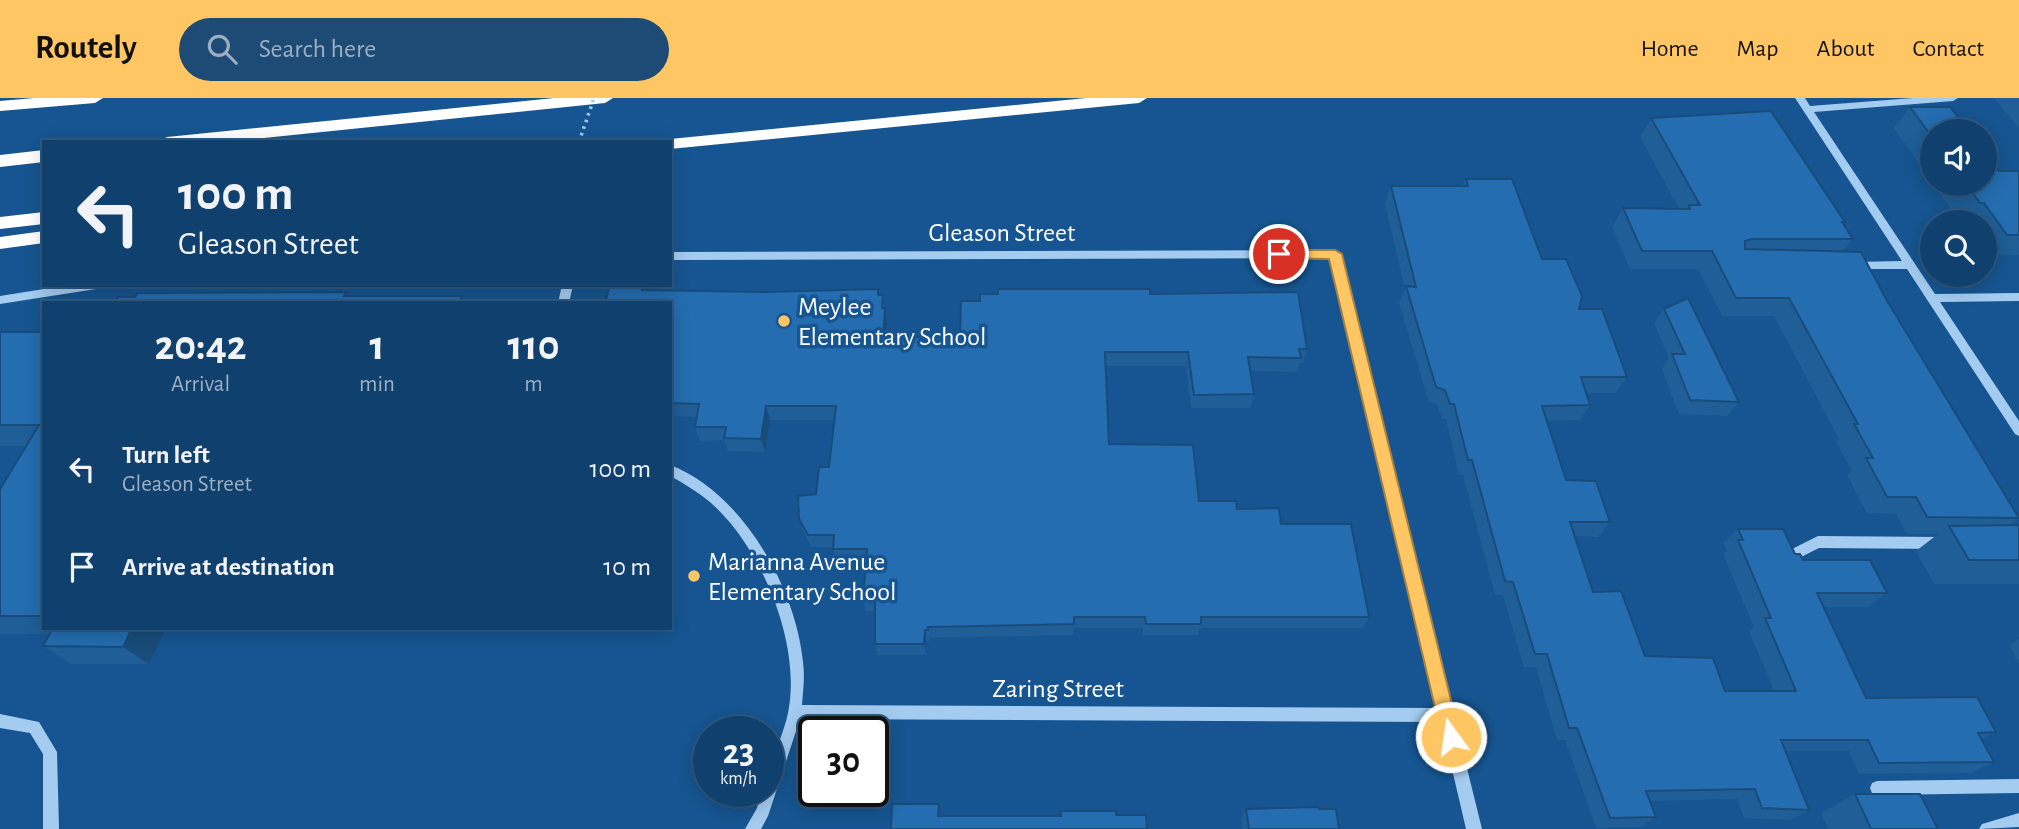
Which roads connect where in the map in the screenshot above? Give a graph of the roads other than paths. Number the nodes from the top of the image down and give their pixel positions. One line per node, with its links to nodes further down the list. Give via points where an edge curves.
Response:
1 (95, 98): 6 (highway)
2 (605, 98): 8 (highway)
3 (1139, 98): 9 (highway)
4 (1800, 98): 7 (street)
5 (1952, 98): 7 (street)
6 (0, 106)
7 (1807, 109): 17 (street)
8 (187, 140)
9 (672, 144)
10 (42, 156): 11 (highway)
11 (0, 161)
12 (42, 218): 13 (highway)
13 (0, 223)
14 (42, 237): 15 (highway)
15 (0, 243)
16 (672, 256): 28 (street, Gleason Street, via 1335,254)
17 (1910, 265): 18 (street); 21 (street)
18 (1838, 266)
19 (83, 287): 22 (street)
20 (2019, 297): 21 (street)
21 (1931, 298): 23 (street)
22 (0, 300)
23 (2019, 430)
24 (672, 471): 27 (street, via 714,497 755,551 784,612 796,656)
25 (1957, 544): 26 (street, via 1818,542)
26 (1797, 553)
27 (794, 712): 28 (street, Zaring Street); 34 (street, via 763,811)
28 (1445, 715): 35 (street)
29 (0, 721): 33 (street, via 34,727 50,752)
30 (2019, 786): 31 (street)
31 (1877, 788)
32 (2019, 820): 36 (street)
33 (51, 829)
34 (752, 829)
35 (1474, 829)
36 (1987, 829)

